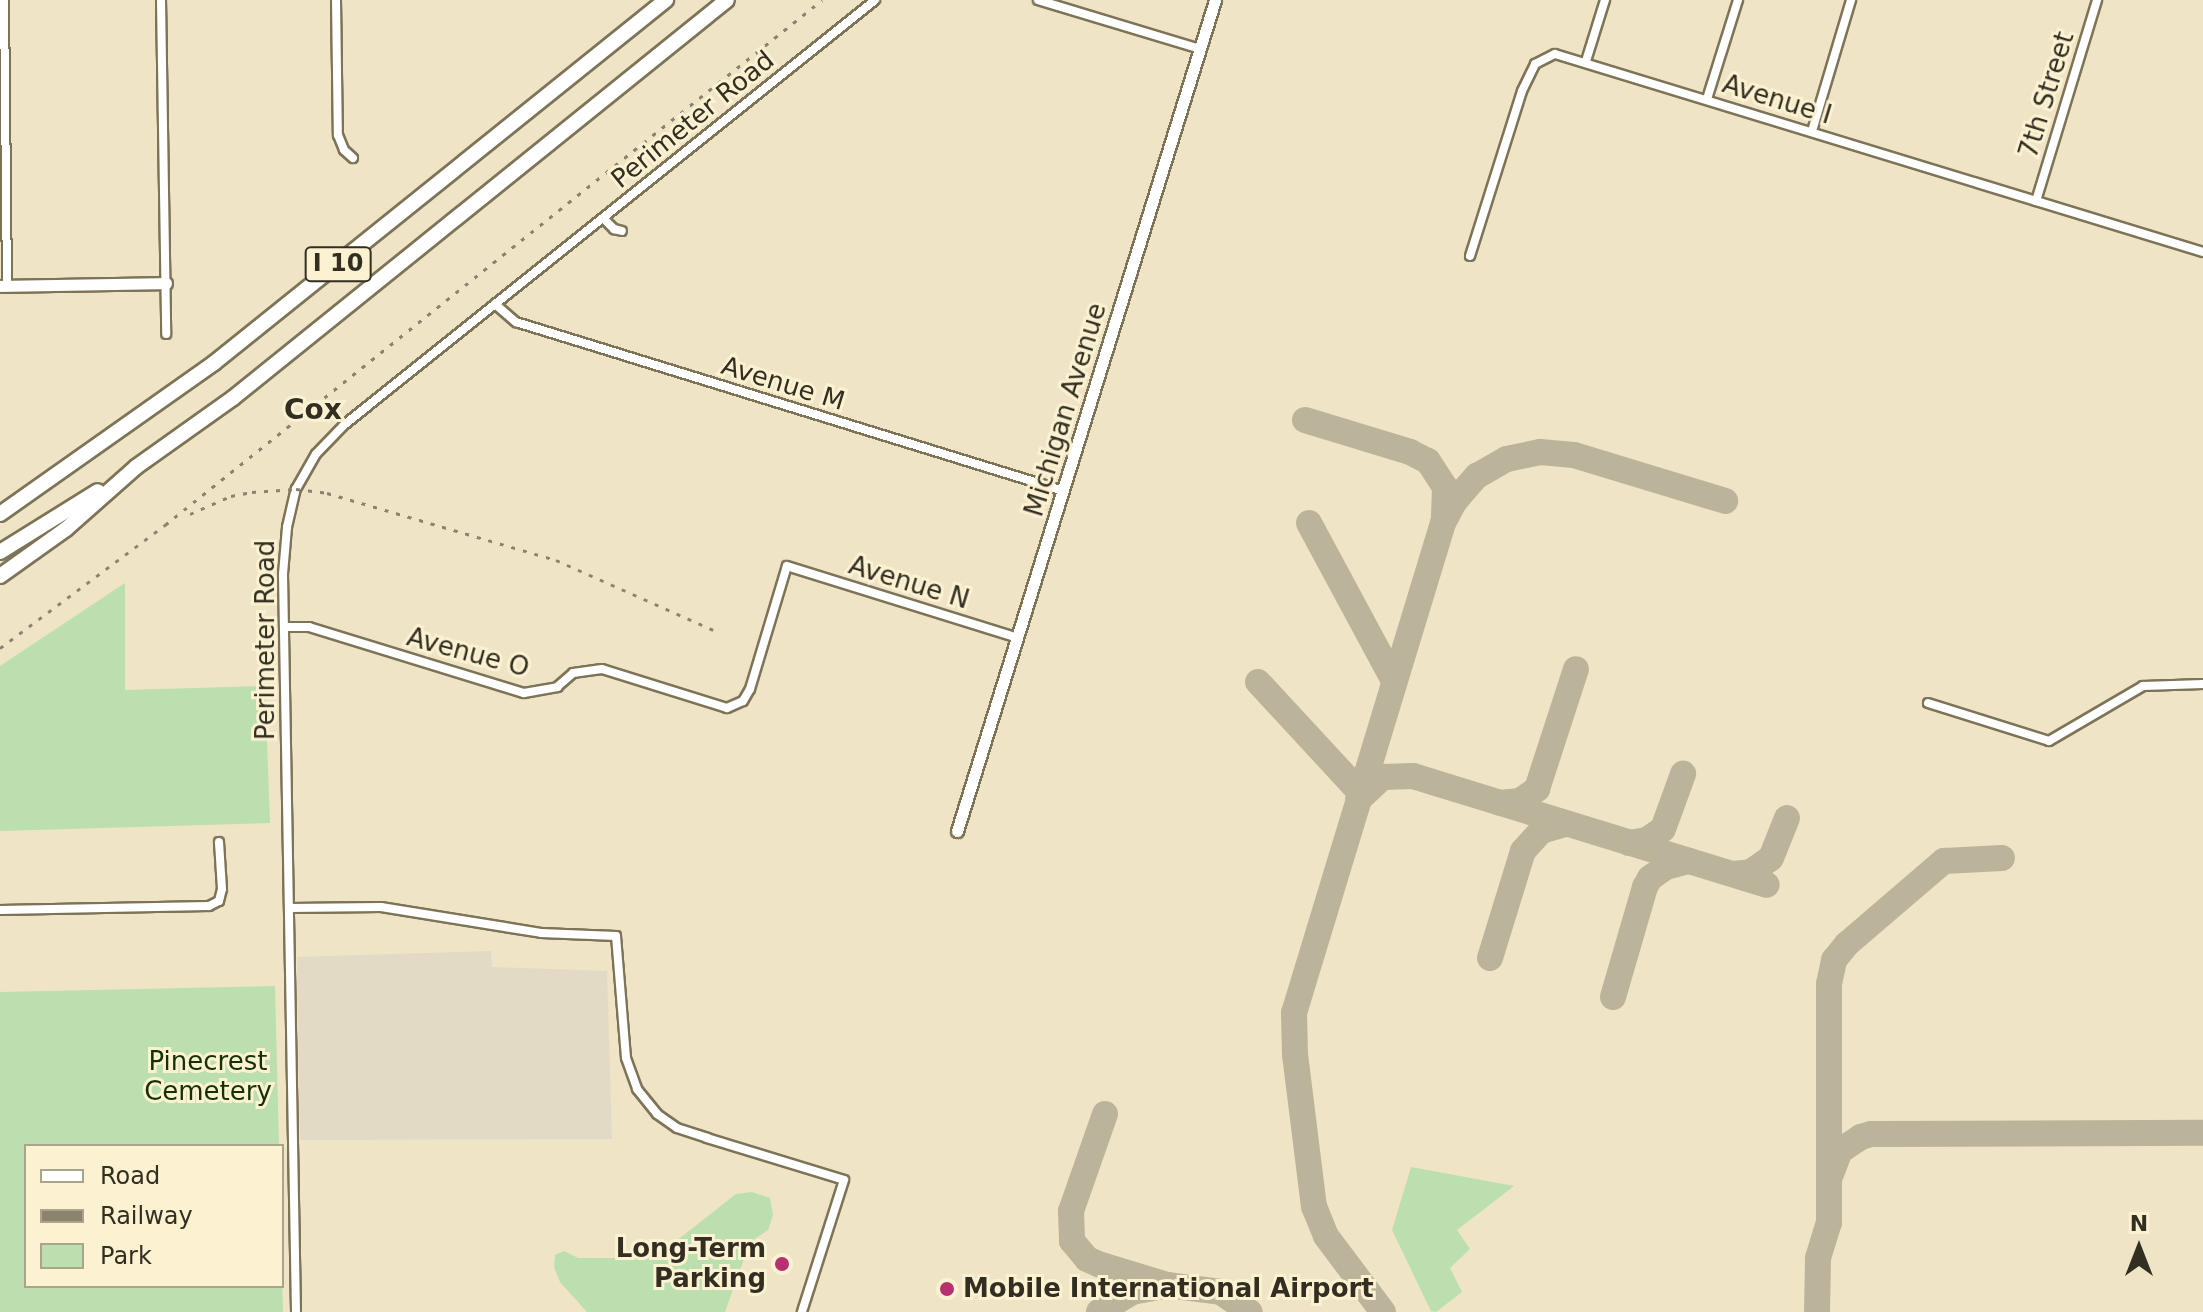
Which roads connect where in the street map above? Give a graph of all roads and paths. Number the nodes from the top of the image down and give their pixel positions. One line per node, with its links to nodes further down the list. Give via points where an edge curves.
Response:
1 (4, 0): 24 (street)
2 (161, 0): 23 (street)
3 (336, 0): 17 (street, via 338,135)
4 (666, 0): 29 (highway, I 10, via 214,363)
5 (727, 0): 27 (highway, I 10, via 233,398)
6 (875, 0): 19 (street, Perimeter Road)
7 (1038, 0): 13 (street)
8 (1215, 0): 13 (street, Michigan Avenue)
9 (1605, 0): 14 (street)
10 (1738, 0): 15 (street)
11 (1851, 0): 16 (street)
12 (2097, 0): 18 (street, 7th Street)
13 (1200, 49): 28 (street, Michigan Avenue)
14 (1586, 61): 15 (street, Avenue I); 22 (street, Avenue I, via 1555,54 1535,64)
15 (1707, 99): 16 (street, Avenue I)
16 (1812, 131): 18 (street, Avenue I)
17 (353, 158)
18 (2036, 201): 21 (street, Avenue I)
19 (603, 218): 20 (street); 25 (street, Perimeter Road)
20 (622, 231)
21 (2203, 252)
22 (1470, 256)
23 (166, 283): 24 (street); 26 (street)
24 (4, 286)
25 (495, 304): 28 (street, Avenue M, via 516,322); 32 (street, Perimeter Road, via 344,425 306,469 287,527)
26 (166, 334)
27 (136, 467): 30 (highway, I 10); 31 (highway, via 66,529)
28 (1064, 491): 33 (street, Michigan Avenue)
29 (0, 514)
30 (0, 552)
31 (0, 576)
32 (284, 627): 36 (street, Avenue O, via 309,627 524,693 557,687 573,673 602,669); 39 (street, Perimeter Road)
33 (1018, 638): 36 (street, Avenue N, via 787,566 750,689 743,701); 37 (street, Michigan Avenue)
34 (2203, 684): 35 (street, via 2143,686 2049,741)
35 (1928, 703)
36 (727, 708)
37 (957, 831)
38 (219, 842): 40 (street, via 222,889 219,901 209,906)
39 (290, 908): 41 (street, Perimeter Road); 42 (street, via 381,907 527,932 616,936 626,1058 637,1089 657,1114 677,1128 844,1180)
40 (0, 910)
41 (296, 1312)
42 (802, 1312)

